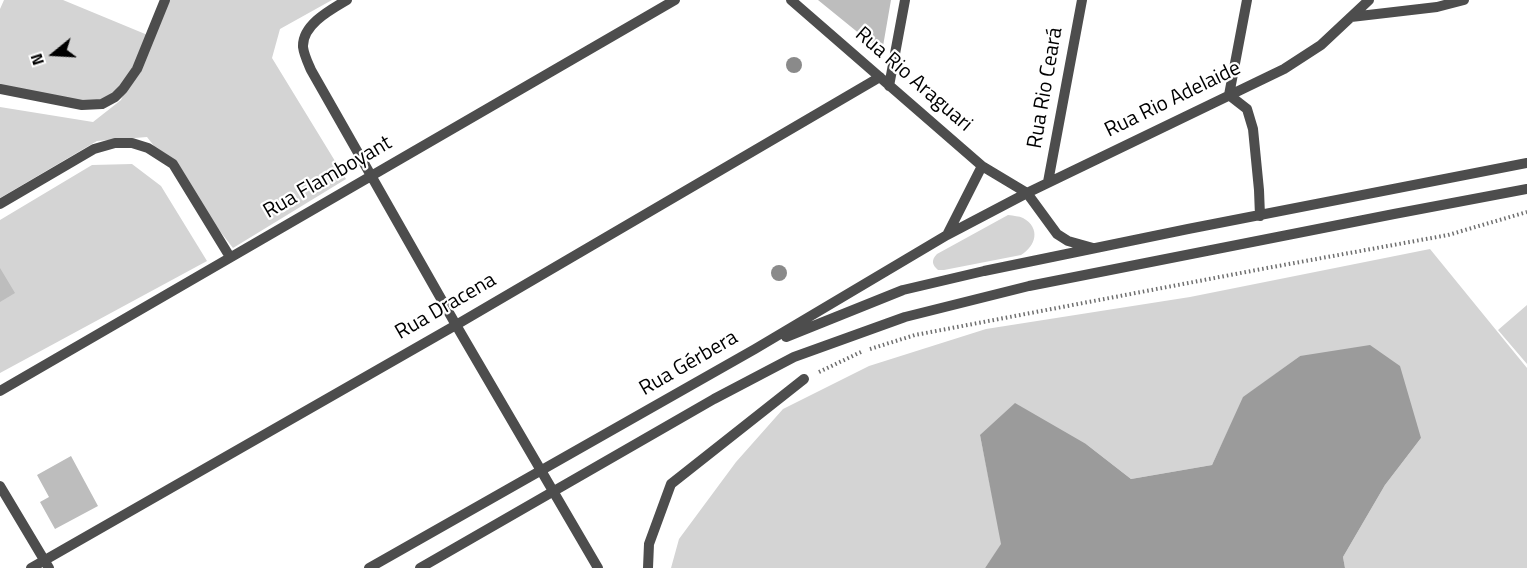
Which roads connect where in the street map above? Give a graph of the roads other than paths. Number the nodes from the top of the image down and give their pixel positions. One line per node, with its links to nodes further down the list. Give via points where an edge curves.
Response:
1 (165, 0): 13 (street, via 137,69 115,97 102,104 82,105)
2 (347, 0): 17 (street, via 311,25 303,48 311,70)
3 (675, 0): 17 (street, Rua Flamboyant)
4 (791, 0): 11 (street, Rua Rio Araguari)
5 (905, 0): 12 (street)
6 (1082, 0): 18 (street, Rua Rio Ceará)
7 (1247, 0): 14 (street)
8 (1369, 0): 10 (street, Rua Rio Adelaide)
9 (1464, 0): 10 (street)
10 (1351, 17): 14 (street, Rua Rio Adelaide, via 1321,45 1284,69)
11 (880, 77): 12 (street, Rua Rio Araguari); 26 (street, Rua Dracena)
12 (889, 86): 16 (street, Rua Rio Araguari)
13 (0, 89)
14 (1229, 95): 18 (street, Rua Rio Adelaide); 22 (street, via 1247,109 1253,129)
15 (1527, 163): 22 (street)
16 (982, 166): 20 (street); 23 (street)
17 (371, 176): 25 (street, Rua Flamboyant); 26 (street)
18 (1048, 182): 20 (street, Rua Rio Adelaide)
19 (1527, 189): 32 (street, via 1029,286 905,317 794,357)
20 (1027, 193): 23 (street, Rua Gérbera); 24 (street, via 1057,234 1068,242)
21 (0, 204): 25 (street, via 94,149 132,142 148,147 173,164)
22 (1260, 216): 24 (street)
23 (946, 235): 27 (street, Rua Gérbera)
24 (1093, 249): 27 (street, via 903,290)
25 (230, 257): 29 (street, Rua Flamboyant)
26 (456, 325): 30 (street); 33 (street, Rua Dracena)
27 (755, 349): 30 (street, Rua Gérbera)
28 (804, 379): 38 (street, via 671,484 649,544)
29 (0, 391)
30 (542, 470): 32 (street); 35 (street, Rua Gérbera)
31 (0, 486): 33 (street)
32 (554, 491): 36 (street); 37 (street)
33 (46, 564): 34 (street, Rua Dracena)
34 (31, 568)
35 (369, 568)
36 (420, 568)
37 (598, 568)
38 (648, 568)

